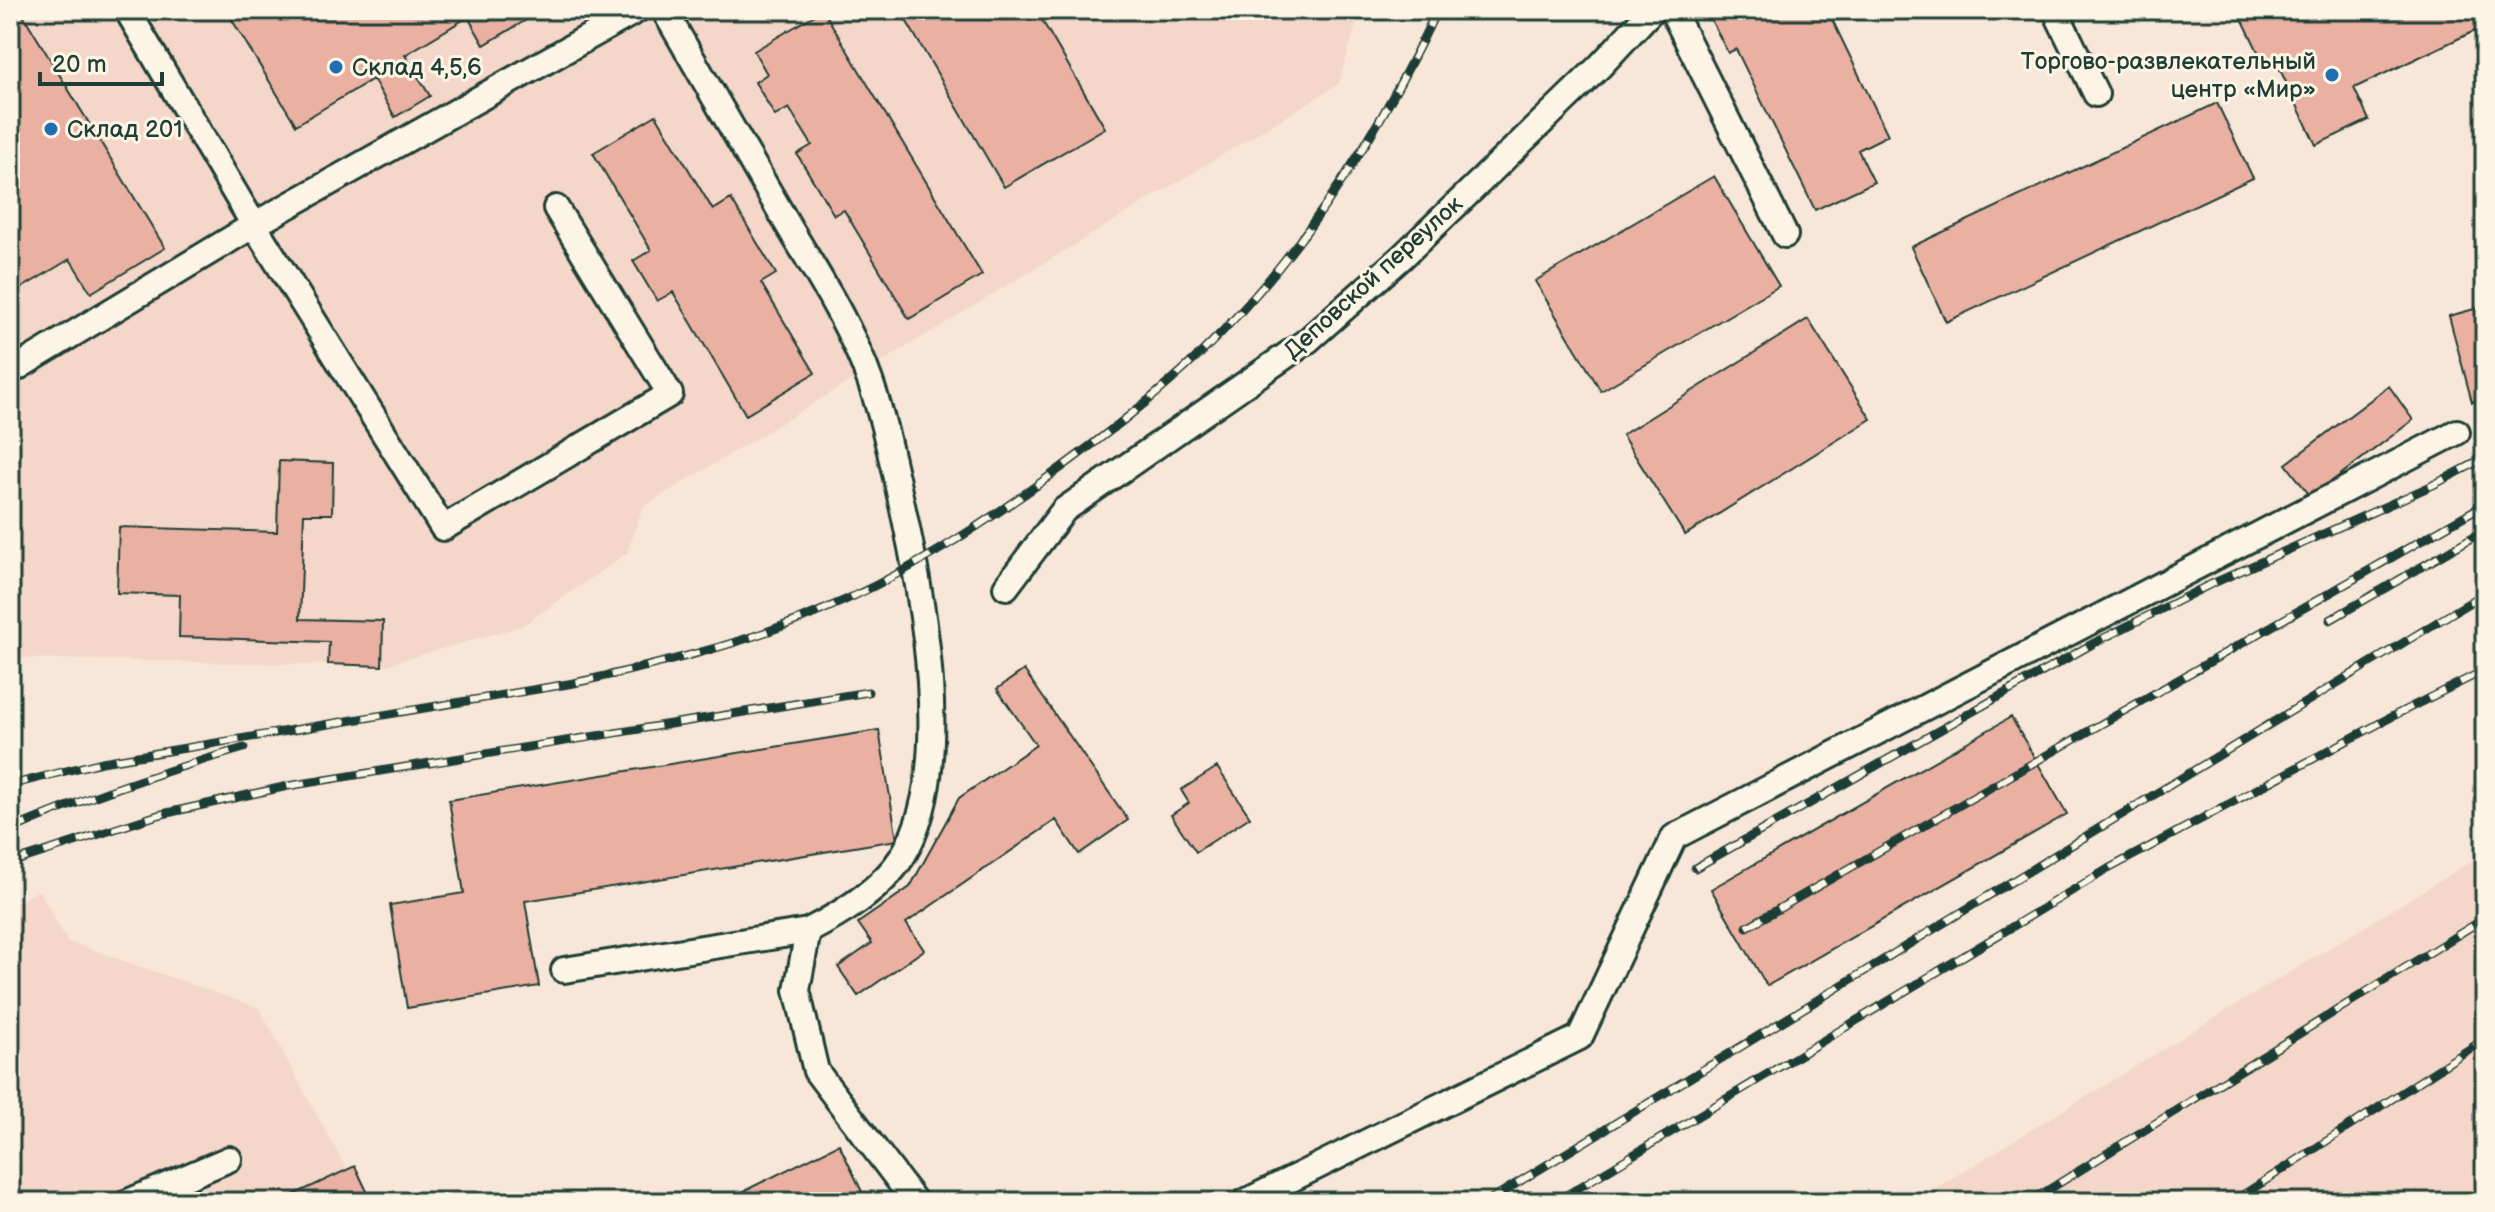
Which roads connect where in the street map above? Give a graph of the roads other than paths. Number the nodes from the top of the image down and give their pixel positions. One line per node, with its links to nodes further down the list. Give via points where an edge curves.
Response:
1 (127, 10): 9 (lane)
2 (637, 10): 9 (lane)
3 (664, 10): 14 (lane, via 858,350 888,440 916,564 931,716 915,830 901,859 879,883 842,914)
4 (1652, 10): 13 (lane, Деповской переулок, via 1402,257 1307,341 1064,510)
5 (1672, 10): 10 (lane)
6 (2055, 10): 7 (lane)
7 (2096, 94)
8 (556, 208): 9 (lane, via 670,394 443,528)
9 (254, 225): 11 (lane)
10 (1785, 235)
11 (10, 372)
12 (2457, 432): 19 (lane, via 1674,837 1580,1037)
13 (1006, 587)
14 (808, 931): 15 (lane); 18 (lane, via 797,990 816,1071)
15 (564, 970)
16 (229, 1159): 17 (lane)
17 (128, 1202)
18 (915, 1202)
19 (1245, 1202)

